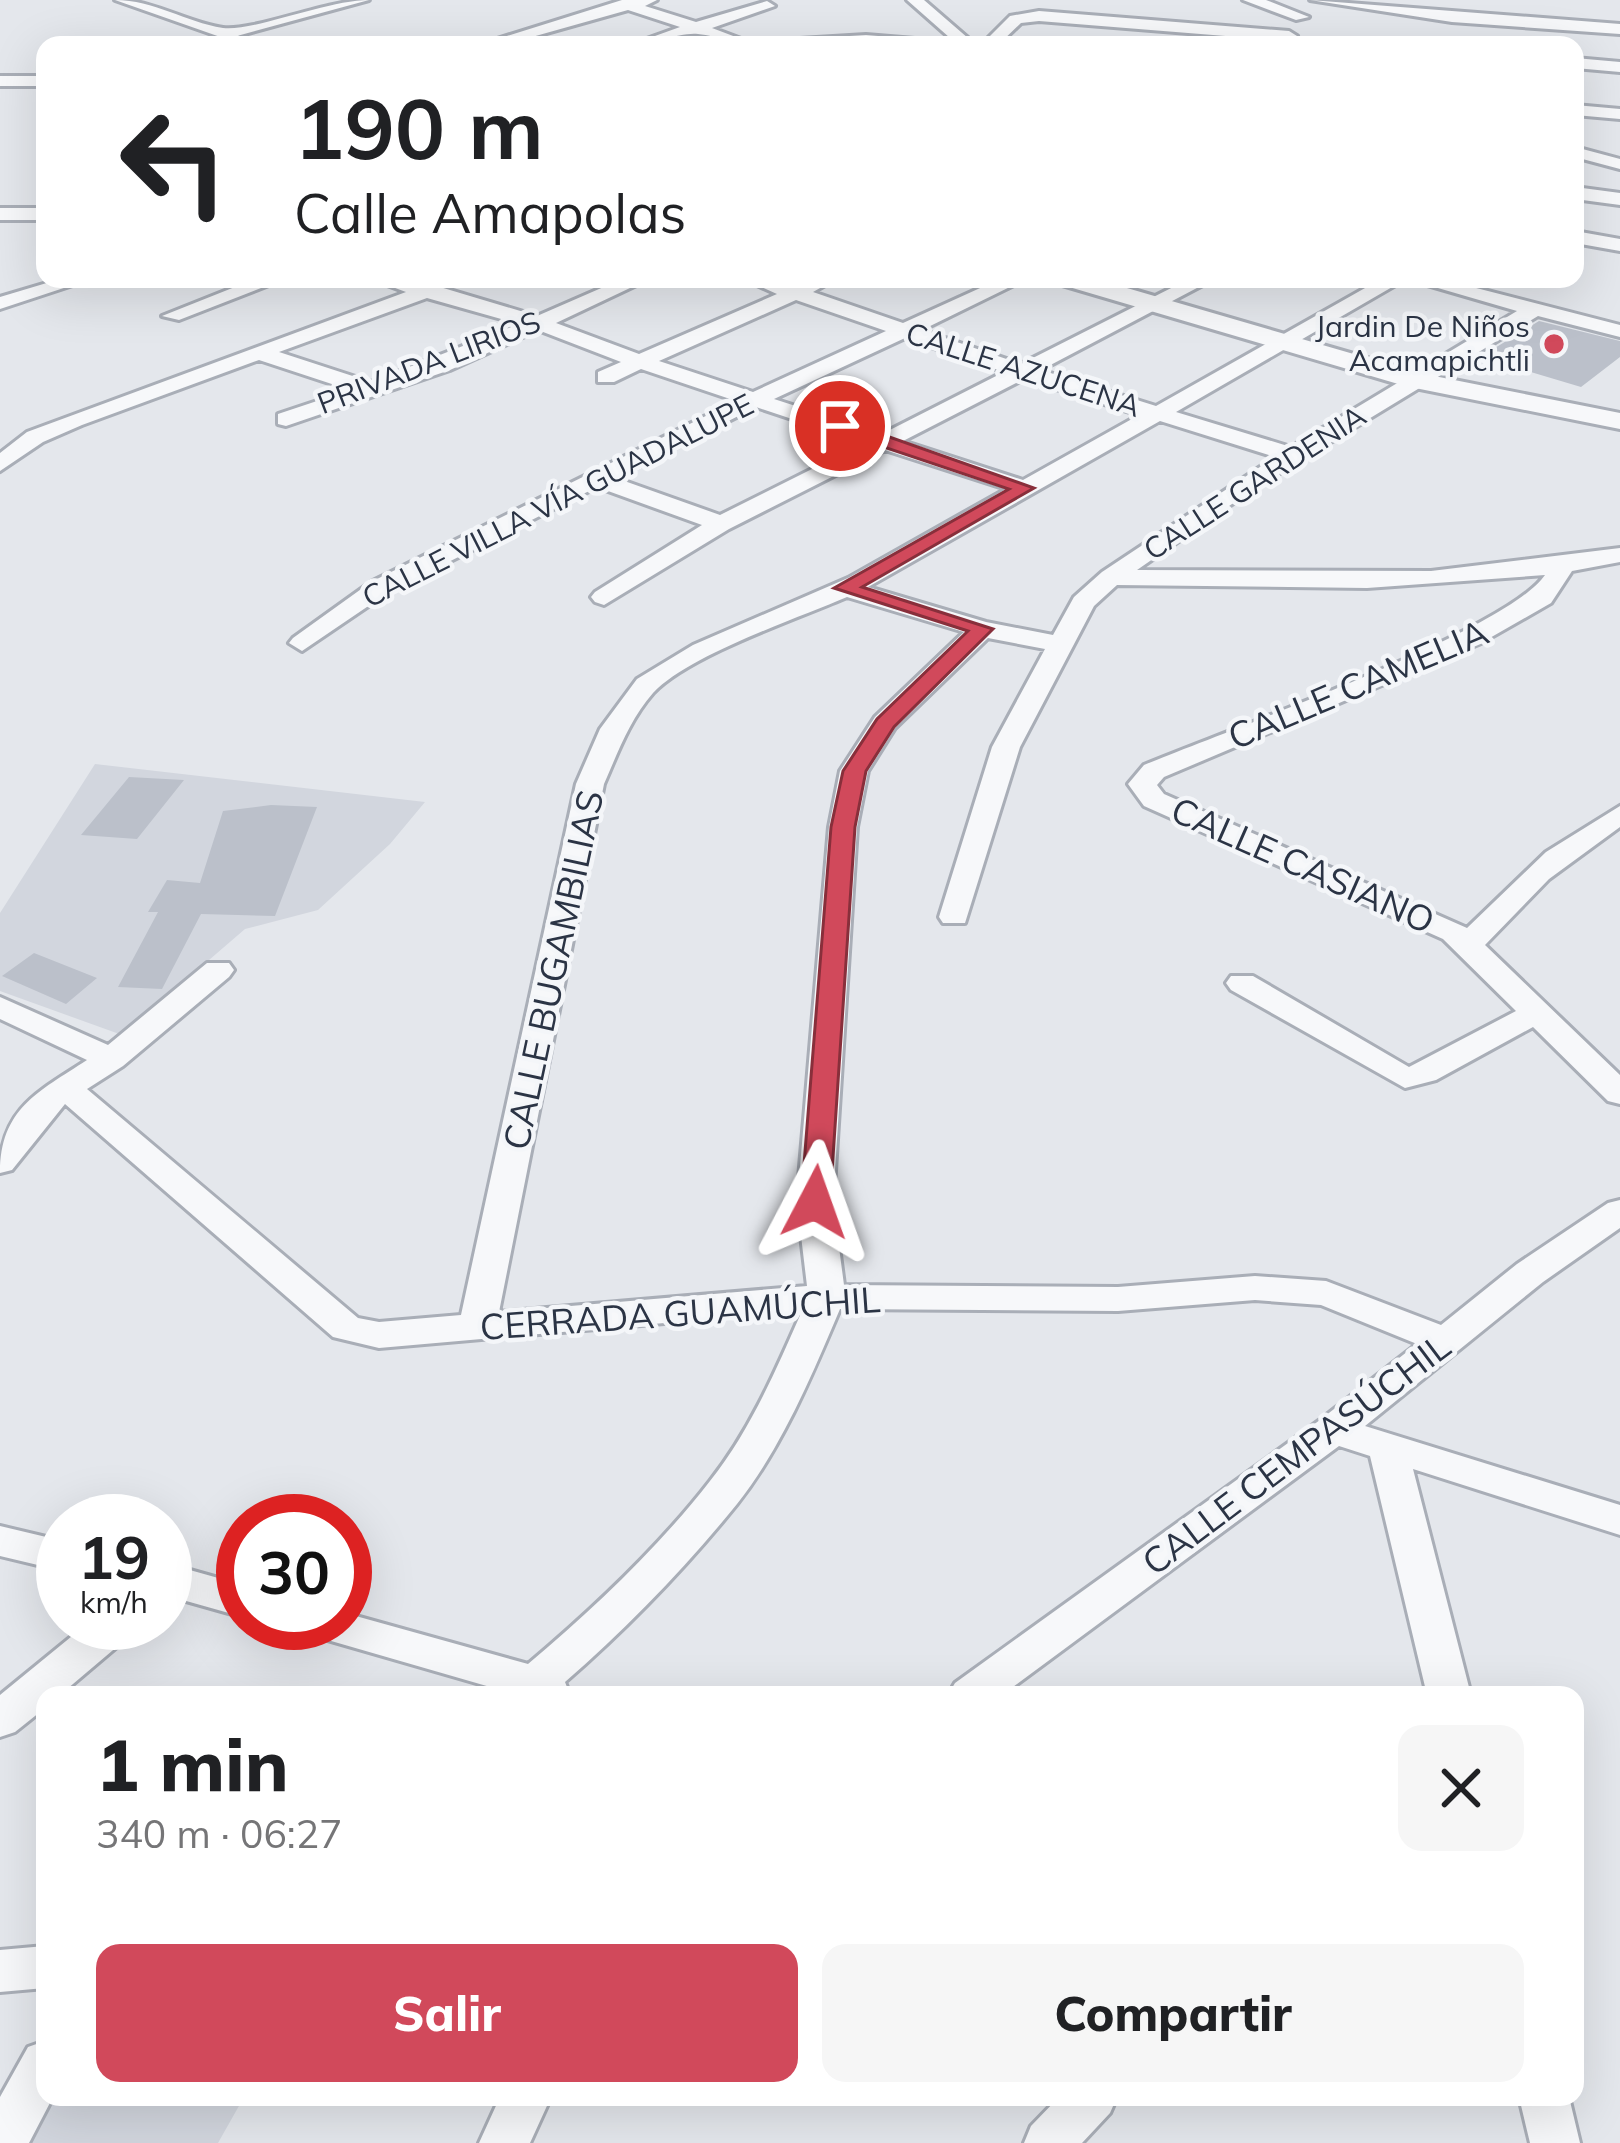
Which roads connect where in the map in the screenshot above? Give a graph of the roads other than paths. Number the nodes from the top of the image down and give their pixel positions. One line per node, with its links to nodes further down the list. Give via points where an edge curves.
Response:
1 (123, 0): 12 (street)
2 (361, 0): 17 (street)
3 (611, 0): 10 (street)
4 (649, 0): 10 (street)
5 (915, 0): 22 (street)
6 (1251, 0): 13 (street)
7 (1313, 0): 13 (street); 14 (street)
8 (1461, 0): 14 (street)
9 (185, 4): 12 (street)
10 (629, 6): 15 (street); 19 (street)
11 (767, 6): 15 (street)
12 (162, 14): 17 (street)
13 (1301, 17): 25 (street)
14 (1448, 24): 16 (street)
15 (697, 26): 20 (street); 21 (street)
16 (1620, 29)
17 (226, 34): 18 (street)
18 (230, 36)
19 (519, 36)
20 (666, 36)
21 (724, 36)
22 (957, 36)
23 (998, 36): 24 (street, via 1025,17)
24 (1233, 36)
25 (1291, 36)
26 (1584, 64): 27 (street)
27 (1620, 67)
28 (0, 81): 29 (street)
29 (36, 81)
30 (1584, 111): 31 (street)
31 (1620, 114)
32 (1584, 154): 33 (street)
33 (1620, 164)
34 (1584, 195): 35 (street)
35 (1620, 199)
36 (0, 214): 37 (street)
37 (36, 214)
38 (1584, 239): 39 (street)
39 (1620, 245)
40 (51, 288): 54 (street)
41 (249, 288): 57 (street)
42 (408, 288): 52 (street)
43 (436, 288): 52 (street)
44 (617, 288): 58 (street, PRIVADA LIRIOS)
45 (775, 288): 53 (street, CALLE AZUCENA)
46 (807, 288): 53 (street)
47 (998, 288): 60 (street, CALLE VILLA VÍA GUADALUPE)
48 (1096, 288): 55 (street)
49 (1187, 288): 55 (street)
50 (1380, 288): 61 (street, CALLE BUGAMBILIAS)
51 (1452, 288): 56 (street)
52 (423, 293): 58 (street); 62 (street)
53 (792, 295): 60 (street, CALLE AZUCENA); 63 (street)
54 (0, 303)
55 (1153, 306): 61 (street); 64 (street)
56 (1535, 309): 59 (street); 66 (street, CALLE GARDENIA)
57 (172, 316)
58 (535, 322): 63 (street); 67 (street, PRIVADA LIRIOS)
59 (1620, 331)
60 (905, 333): 64 (street, CALLE AZUCENA); 68 (street, CALLE VILLA VÍA GUADALUPE)
61 (1282, 345): 66 (street); 69 (street, CALLE BUGAMBILIAS)
62 (262, 354): 67 (street); 74 (street, via 74,420)
63 (640, 362): 65 (street); 68 (street)
64 (1024, 372): 69 (street, CALLE AZUCENA); 72 (street)
65 (606, 377)
66 (1415, 380): 71 (street); 73 (street, CALLE GARDENIA)
67 (369, 389): 70 (street, PRIVADA LIRIOS)
68 (758, 398): 72 (street); 75 (street, CALLE VILLA VÍA GUADALUPE)
69 (1159, 412): 73 (street, CALLE AZUCENA); 76 (street, CALLE BUGAMBILIAS)
70 (286, 418)
71 (1620, 422)
72 (881, 440): 76 (street); 77 (street)
73 (1293, 454): 80 (street, CALLE GARDENIA)
74 (0, 464)
75 (596, 478): 77 (street); 84 (street, CALLE VILLA VÍA GUADALUPE, via 380,587)
76 (1025, 488): 81 (street, CALLE BUGAMBILIAS)
77 (721, 524): 82 (street)
78 (1620, 555): 79 (street, CALLE CAMELIA)
79 (1562, 568): 80 (street, CALLE CAMELIA, via 1310,582); 86 (street, CALLE CAMELIA, via 1542,598 1472,638 1154,771)
80 (1112, 577): 85 (street, CALLE GARDENIA, via 1083,602)
81 (844, 588): 83 (street); 100 (street, CALLE BUGAMBILIAS, via 646,685 614,729 590,784)
82 (604, 597)
83 (982, 629): 85 (street); 99 (street, via 885,723 854,771 815,1202)
84 (302, 643)
85 (1063, 645): 88 (street, CALLE GARDENIA, via 1006,747)
86 (1142, 784): 89 (street, CALLE CASIANO, via 1154,800)
87 (1620, 814): 89 (street, via 1521,884)
88 (954, 917)
89 (1469, 945): 93 (street, CALLE CASIANO)
90 (218, 970): 94 (street)
91 (1242, 982): 93 (street, via 1405,1078)
92 (0, 1007): 94 (street)
93 (1538, 1012): 96 (street, CALLE CASIANO)
94 (111, 1059): 95 (street)
95 (66, 1088): 97 (street, via 45,1102); 100 (street, CERRADA GUAMÚCHIL, via 346,1328 379,1335)
96 (1620, 1094)
97 (0, 1162)
98 (1620, 1211): 101 (street, CALLE CEMPASÚCHIL)
99 (827, 1297): 100 (street, CERRADA GUAMÚCHIL); 101 (street, CERRADA GUAMÚCHIL, via 1302,1291 1373,1309); 111 (street, via 785,1393 725,1491)
100 (477, 1328)
101 (1445, 1341): 102 (street, CALLE CEMPASÚCHIL)
102 (1334, 1430): 103 (street); 112 (street, CALLE CEMPASÚCHIL)
103 (1388, 1447): 104 (street); 113 (street)
104 (1620, 1520)
105 (0, 1541): 106 (street)
106 (36, 1550)
107 (372, 1638): 110 (street)
108 (84, 1650): 109 (street)
109 (41, 1686)
110 (533, 1686)
111 (546, 1686)
112 (982, 1686)
113 (1447, 1686)
114 (36, 1690): 115 (street)
115 (0, 1720)
116 (36, 1968): 117 (street)
117 (0, 1971)
118 (36, 2080): 122 (street)
119 (522, 2106): 123 (street)
120 (1084, 2106): 124 (street)
121 (1546, 2106): 125 (street)
122 (2, 2143)
123 (504, 2143)
124 (1049, 2143)
125 (1555, 2143)

